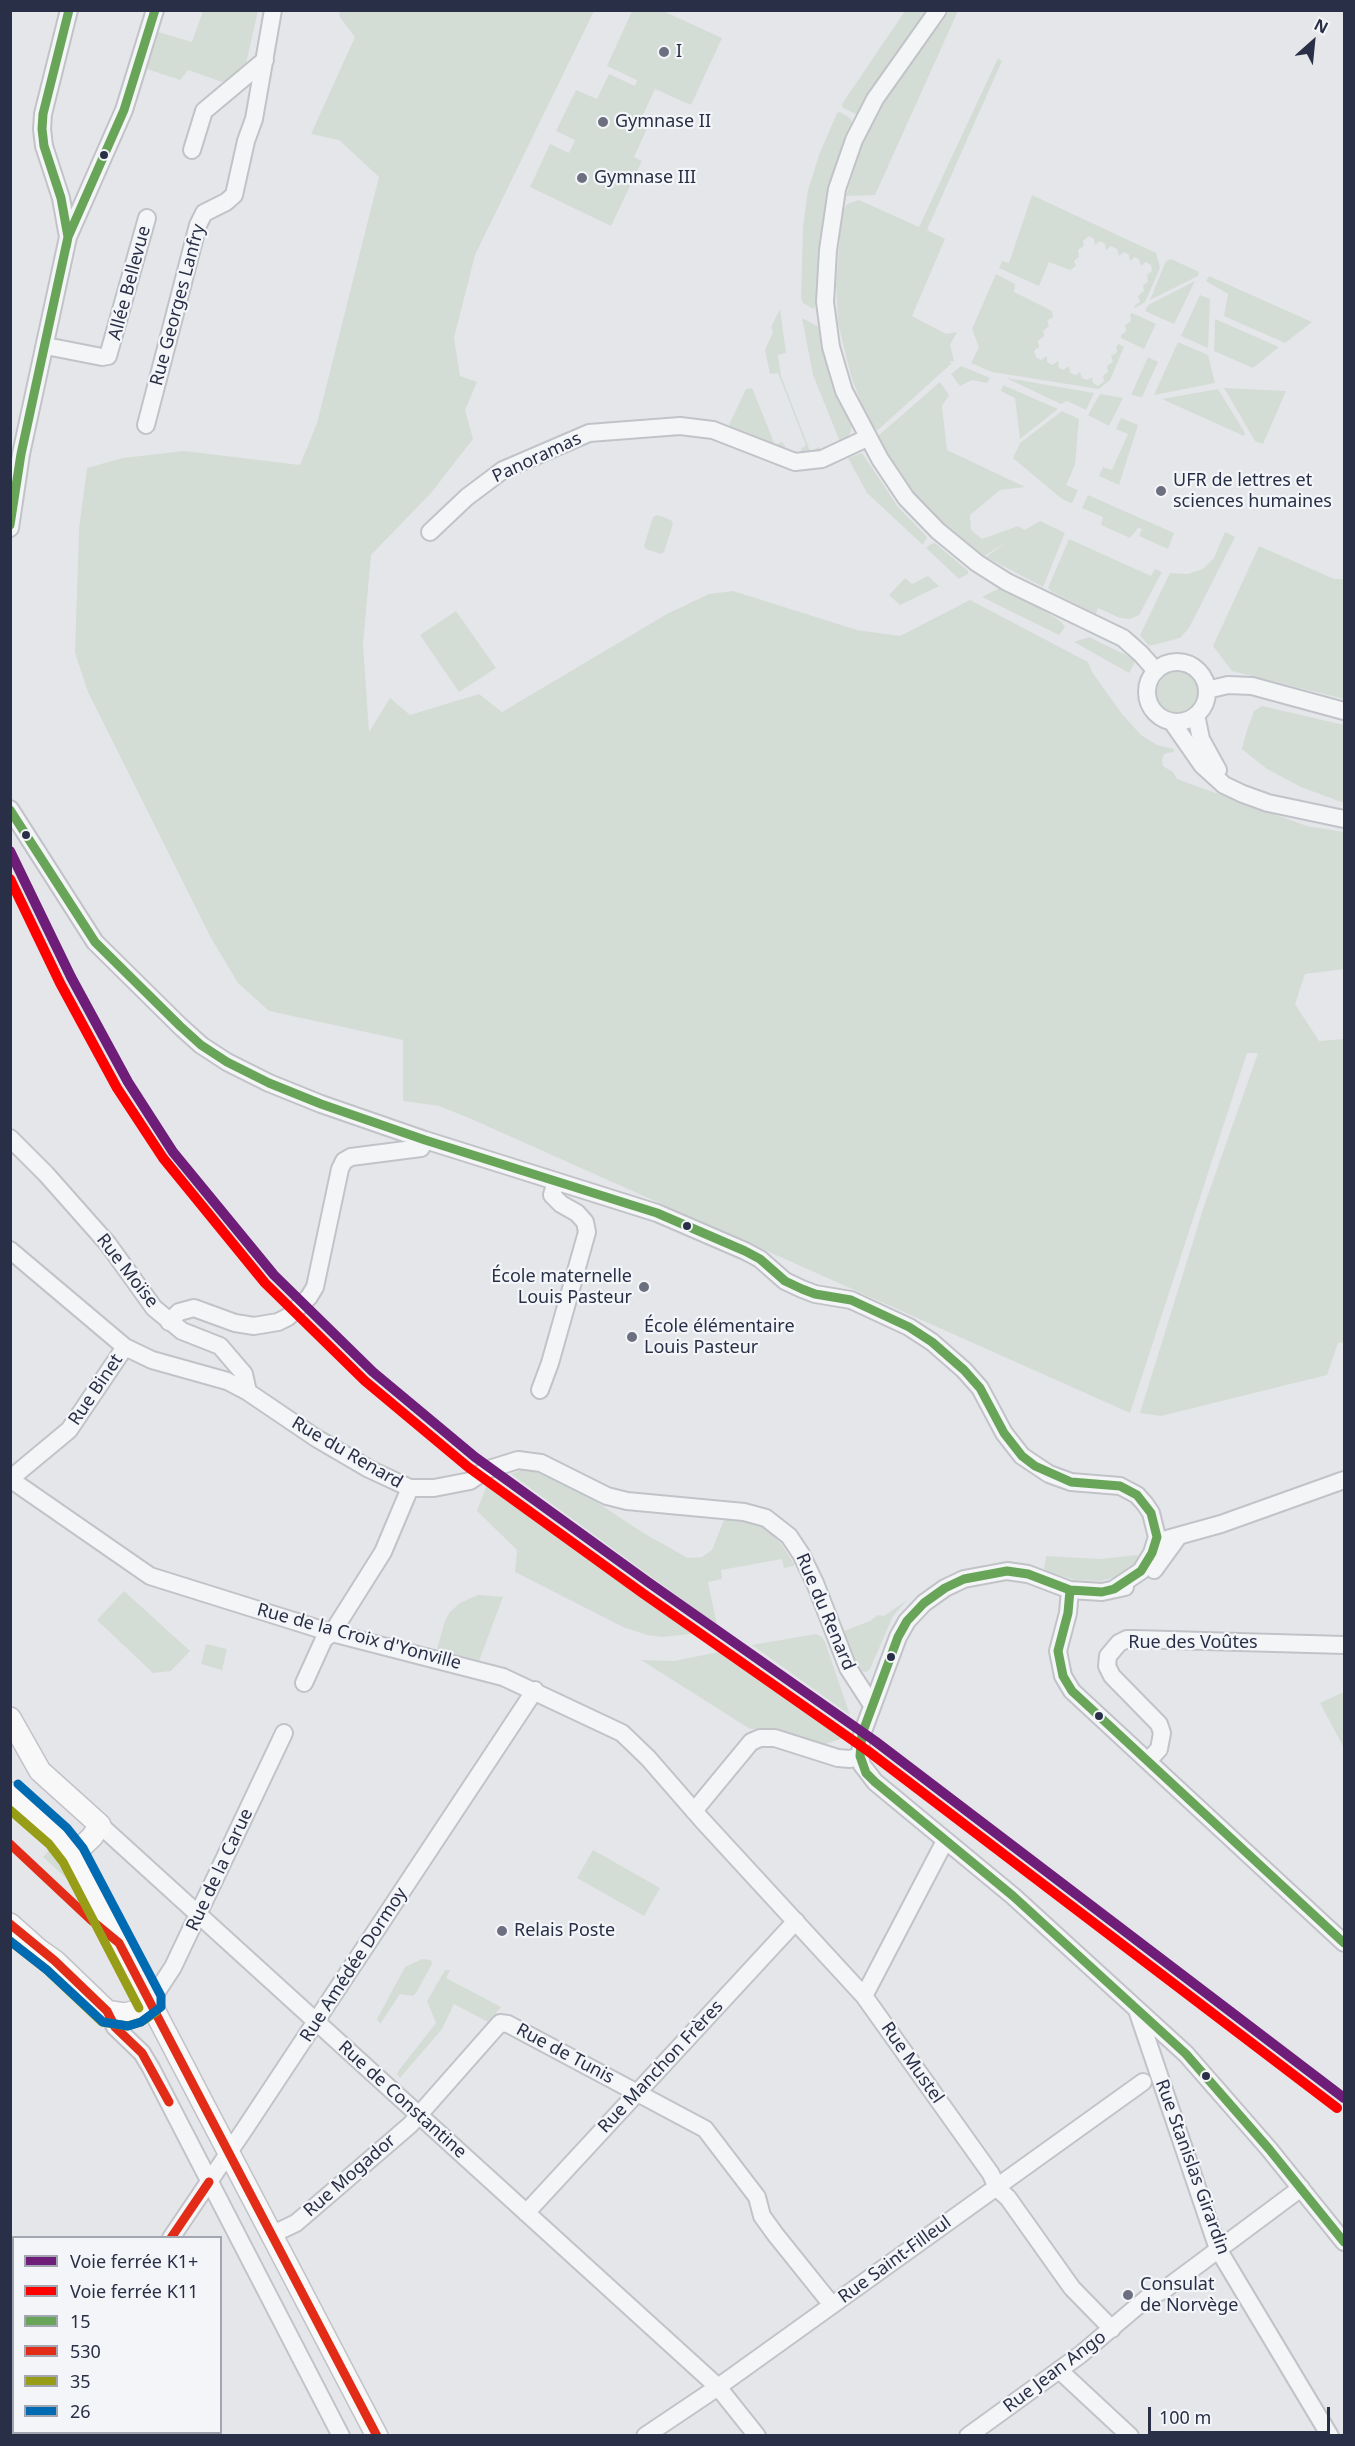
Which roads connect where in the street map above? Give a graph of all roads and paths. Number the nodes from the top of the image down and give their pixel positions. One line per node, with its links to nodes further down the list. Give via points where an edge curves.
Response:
1 (69, 10): 7 (street, via 43,114 44,146)
2 (154, 10): 8 (street, via 123,110)
3 (273, 10): 5 (street, Rue Georges Lanfry)
4 (938, 10): 13 (street, via 862,121 846,159 834,205 826,317 841,381)
5 (265, 60): 6 (street, via 204,111); 12 (street, Rue Georges Lanfry, via 234,195 204,213 198,225)
6 (192, 150)
7 (61, 198): 8 (street, via 70,203); 10 (street)
8 (83, 202): 10 (street)
9 (147, 218): 11 (street, Allée Bellevue, via 108,356)
10 (68, 237): 11 (street)
11 (46, 346): 14 (street, via 27,430)
12 (146, 425)
13 (867, 438): 16 (street, Panoramas, via 822,459 795,462 713,430 680,426 589,433 503,470); 17 (street, via 906,498 950,543 1007,582 1123,638)
14 (16, 457): 15 (street)
15 (10, 528)
16 (430, 532)
17 (1156, 671): 18 (street, via 1169,664 1185,664 1202,676); 21 (street, via 1148,685 1149,703 1156,713)
18 (1207, 690): 19 (street, via 1228,685 1252,686); 20 (street)
19 (1344, 711)
20 (1196, 715): 21 (street); 22 (street, via 1209,756)
21 (1172, 722): 22 (street, via 1202,765)
22 (1236, 791): 24 (street, via 1268,803)
23 (10, 809): 26 (street, via 94,942 201,1046 269,1083)
24 (1344, 819)
25 (10, 1138): 29 (street, Rue Moïse, via 108,1244 154,1308)
26 (425, 1140): 27 (street); 29 (street, via 421,1148 344,1161 315,1287 288,1317 254,1326 194,1308 179,1312)
27 (556, 1181): 31 (street, via 552,1195 577,1213 587,1232); 36 (street, via 657,1213 745,1251 802,1289 851,1300 909,1327 937,1345 980,1388 1004,1433 1022,1456 1049,1474 1071,1482 1120,1485 1129,1490 1151,1513)
28 (10, 1250): 30 (street, Rue du Renard)
29 (169, 1322): 32 (street, Rue Moïse, via 220,1346 244,1374)
30 (125, 1347): 32 (street, Rue du Renard, via 152,1360 227,1381); 33 (street, Rue Binet, via 69,1430)
31 (540, 1390)
32 (248, 1392): 35 (street, Rue du Renard, via 316,1438)
33 (10, 1479): 40 (street, Rue de la Croix d'Yonville, via 150,1576)
34 (1344, 1479): 37 (street)
35 (410, 1488): 40 (street, via 382,1552); 44 (street, Rue du Renard, via 470,1481 486,1470 518,1460 549,1466 608,1496 627,1501 744,1512 766,1518 789,1536 801,1554 848,1668)
36 (1157, 1537): 37 (street); 38 (street, via 1141,1571)
37 (1178, 1537): 38 (street, via 1148,1577 1135,1585)
38 (1114, 1588): 39 (street, via 1095,1592)
39 (1070, 1590): 44 (street, via 1028,1574 1006,1571 964,1579 945,1588 907,1620); 48 (street, via 1058,1651 1063,1676 1072,1691)
40 (332, 1633): 42 (street, via 324,1639); 43 (street, Rue de la Croix d'Yonville, via 486,1671)
41 (1344, 1645): 48 (street, Rue des Voûtes, via 1135,1639 1119,1643 1108,1656 1107,1666 1159,1724 1162,1733 1159,1749)
42 (304, 1683)
43 (535, 1690): 50 (street, Rue de la Croix d'Yonville, via 622,1733); 62 (street, Rue Amédée Dormoy)
44 (872, 1705): 47 (street, via 862,1734)
45 (10, 1718): 51 (main road, Rue de Constantine, via 40,1771)
46 (284, 1733): 54 (street, Rue de la Carue)
47 (860, 1756): 50 (street, via 838,1758 775,1738 760,1738 751,1742); 52 (street, via 866,1773)
48 (1148, 1761): 57 (street)
49 (10, 1793): 53 (main road, via 58,1836)
50 (694, 1810): 55 (street, Rue Mustel)
51 (100, 1825): 53 (main road); 54 (street, Rue de Constantine)
52 (945, 1841): 58 (street); 60 (street, via 1013,1896)
53 (73, 1855): 59 (main road)
54 (198, 1915): 59 (street, Rue de la Carue, via 167,1978); 62 (street, Rue de Constantine)
55 (796, 1921): 58 (street, Rue Mustel); 67 (street, Rue Manchon Frères)
56 (10, 1924): 61 (main road)
57 (1344, 1944)
58 (864, 1995): 71 (street, Rue Mustel, via 991,2174)
59 (150, 2002): 61 (main road, via 136,2012); 69 (main road)
60 (1137, 2010): 64 (street); 65 (street, Rue Stanislas Girardin)
61 (116, 2012): 70 (street, via 115,2027 151,2067)
62 (316, 2022): 68 (street, Rue de Constantine); 69 (street, Rue Amédée Dormoy)
63 (495, 2029): 67 (street, Rue de Tunis, via 500,2023 508,2024); 68 (street, Rue Mogador)
64 (1160, 2031): 65 (street); 72 (street, via 1186,2054)
65 (1151, 2051): 77 (street, Rue Stanislas Girardin)
66 (1143, 2082): 71 (street, Rue Saint-Filleul)
67 (635, 2093): 73 (street, Rue Manchon Frères); 78 (street, Rue de Tunis, via 705,2129 757,2198 762,2216)
68 (419, 2116): 73 (street, Rue de Constantine); 74 (street, Rue Mogador, via 296,2223)
69 (229, 2153): 70 (street, Rue Amédée Dormoy); 74 (main road)
70 (209, 2182): 75 (street, Rue Amédée Dormoy); 82 (street)
71 (997, 2188): 78 (street, Rue Saint-Filleul); 79 (street, Rue Mustel, via 1072,2288)
72 (1301, 2188): 76 (street); 77 (street, Rue Jean Ango)
73 (526, 2213): 81 (street, Rue de Constantine)
74 (271, 2235): 83 (main road)
75 (172, 2236)
76 (1344, 2242)
77 (1218, 2249): 79 (street, Rue Jean Ango, via 1148,2298); 88 (street, Rue Stanislas Girardin)
78 (832, 2305): 81 (street, Rue Saint-Filleul)
79 (1112, 2329): 80 (street, Rue Jean Ango)
80 (1059, 2370): 86 (street, Rue Jean Ango); 87 (street)
81 (718, 2387): 84 (street, Rue Saint-Filleul); 85 (street, Rue de Constantine)
82 (341, 2436)
83 (377, 2436)
84 (645, 2436)
85 (757, 2436)
86 (968, 2436)
87 (1130, 2436)
88 (1330, 2436)

